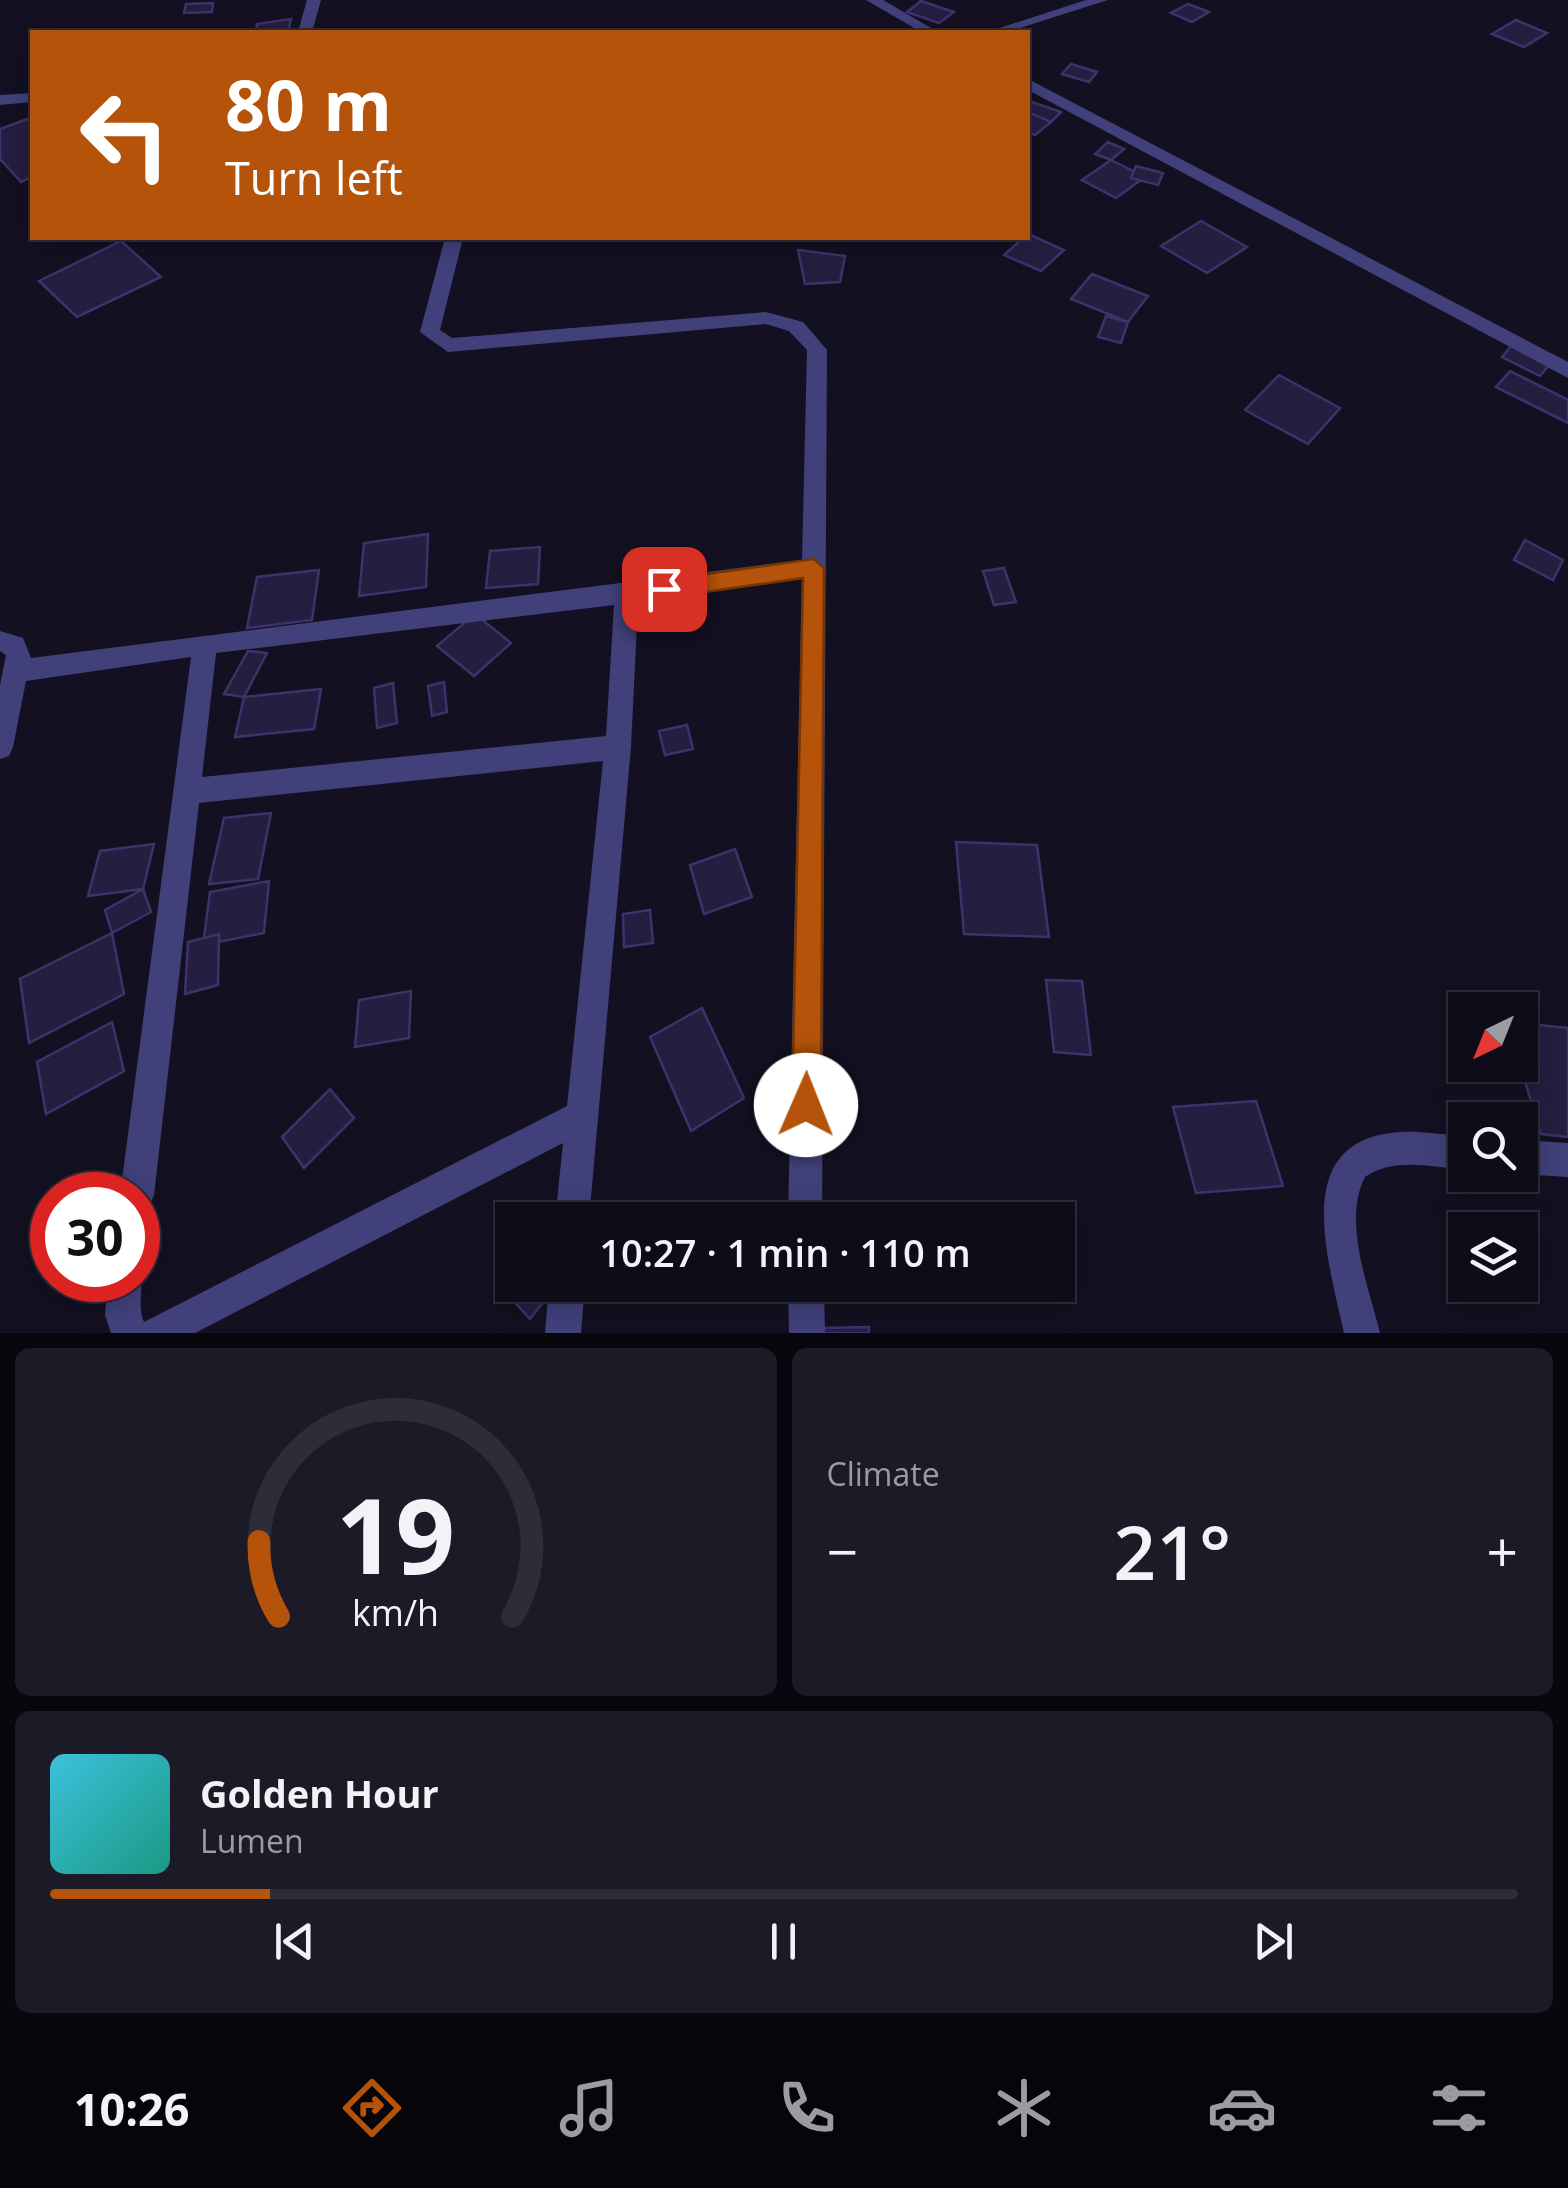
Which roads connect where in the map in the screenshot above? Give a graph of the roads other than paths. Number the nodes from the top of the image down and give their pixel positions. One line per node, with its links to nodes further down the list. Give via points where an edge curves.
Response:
1 (314, 0): 4 (street)
2 (873, 0): 5 (street)
3 (1101, 0): 6 (street)
4 (306, 30)
5 (927, 30)
6 (1001, 30)
7 (1030, 85): 11 (street)
8 (30, 98): 9 (street)
9 (0, 100)
10 (453, 240): 12 (street, via 430,332 448,346 766,318 793,322 807,333 817,350)
11 (1568, 371)
12 (814, 568): 13 (street); 26 (street)
13 (627, 594): 15 (street); 18 (street)
14 (0, 642): 16 (street, via 20,654)
15 (205, 644): 16 (street); 19 (street)
16 (17, 672): 17 (street)
17 (0, 747)
18 (618, 747): 19 (street); 20 (street)
19 (190, 792): 24 (street)
20 (580, 1116): 25 (street); 31 (street)
21 (1448, 1152): 34 (street, via 1372,1153 1353,1163 1342,1180 1341,1230)
22 (1538, 1158): 23 (street)
23 (1568, 1160)
24 (140, 1172)
25 (573, 1202)
26 (805, 1202)
27 (123, 1302): 30 (street)
28 (566, 1302): 32 (street)
29 (806, 1302): 33 (street)
30 (130, 1333)
31 (157, 1333)
32 (563, 1333)
33 (807, 1333)
34 (1362, 1333)

